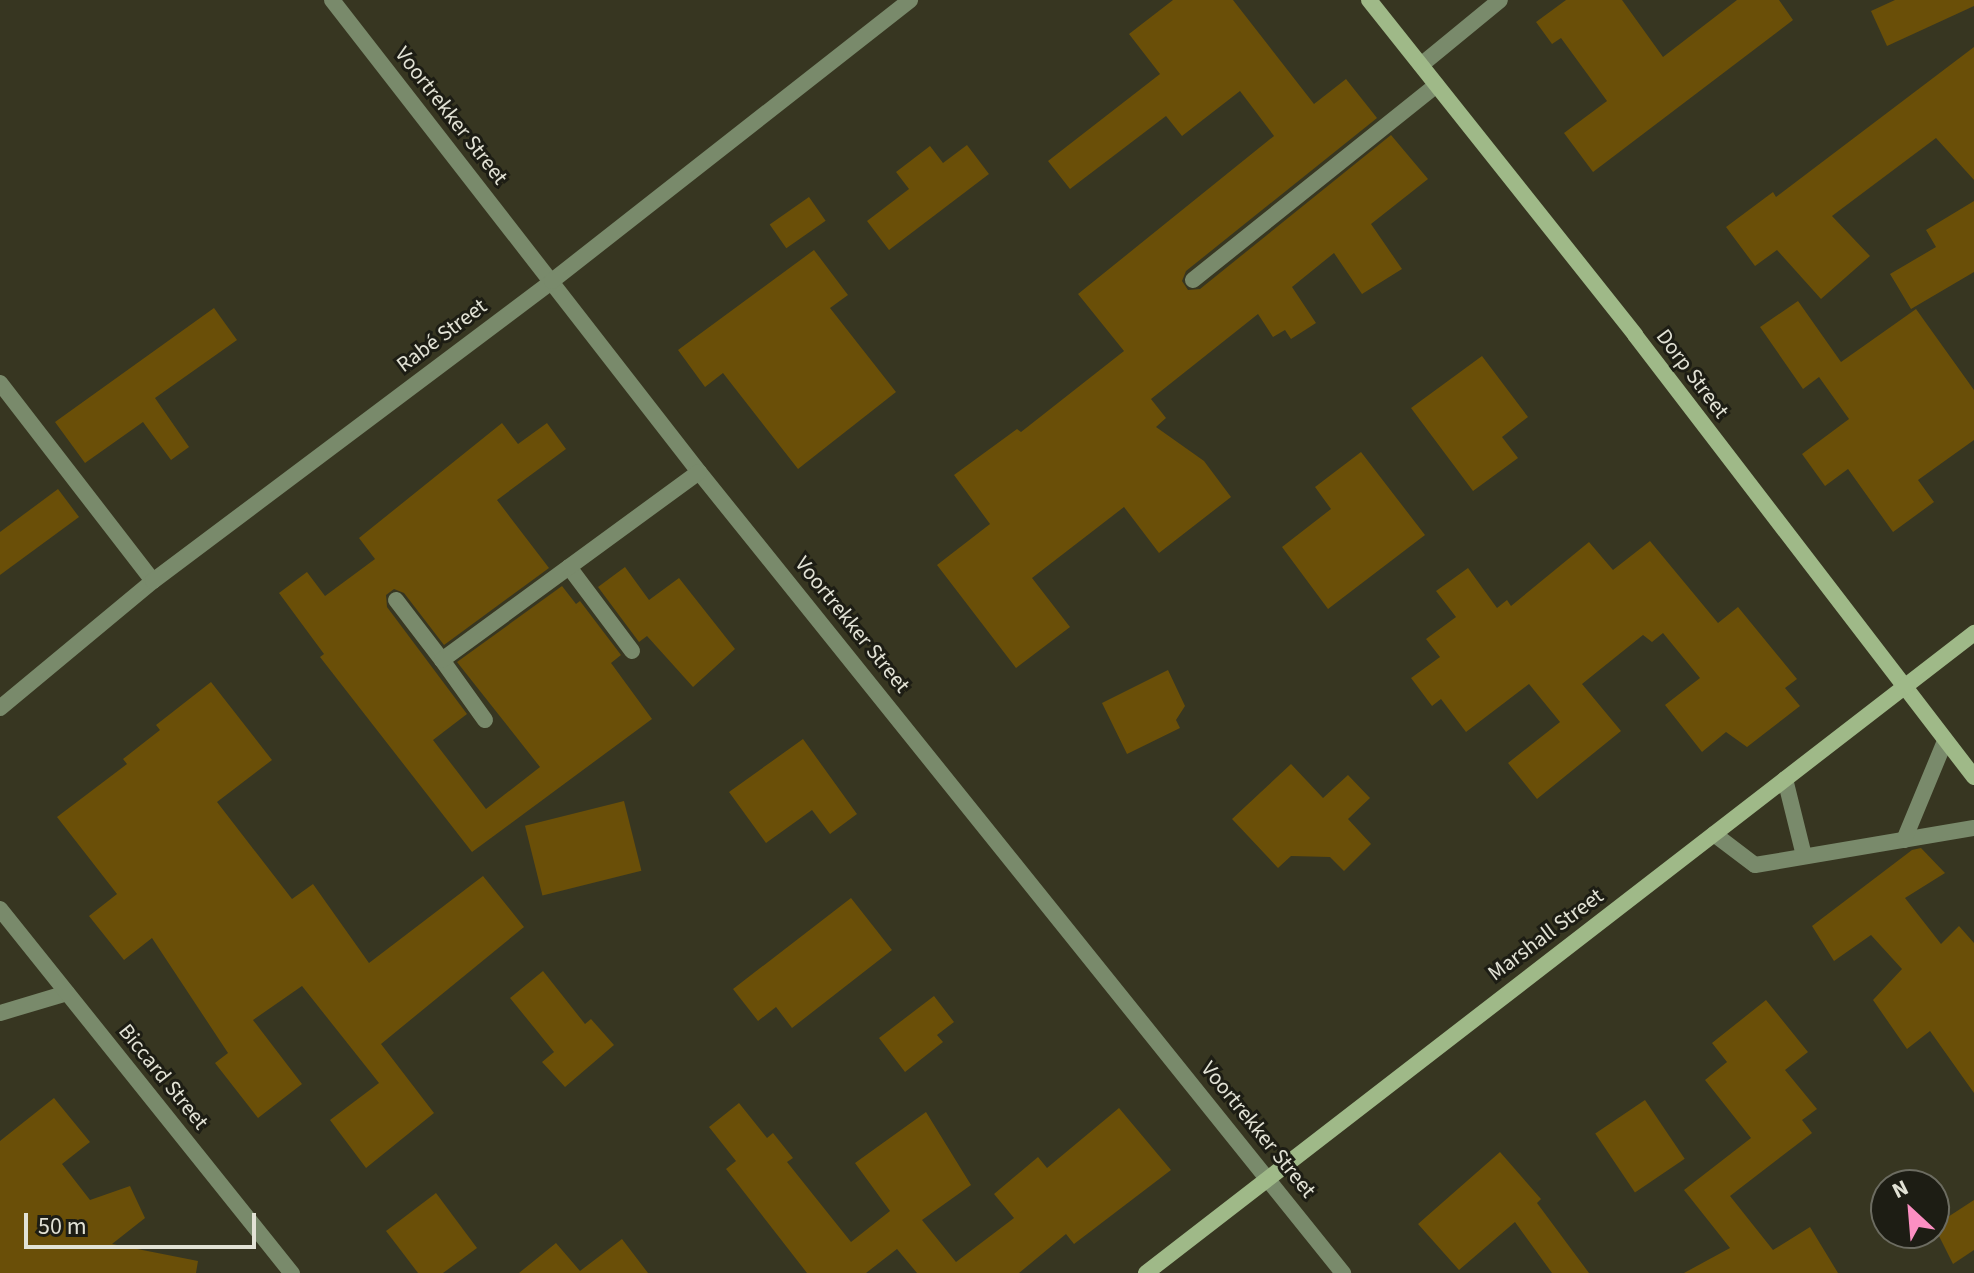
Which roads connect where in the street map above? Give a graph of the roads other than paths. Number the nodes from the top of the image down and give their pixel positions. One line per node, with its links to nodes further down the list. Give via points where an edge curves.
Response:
1 (332, 0): 8 (street, Voortrekker Street)
2 (910, 0): 8 (street, Rabé Street)
3 (1369, 0): 5 (street, Dorp Street)
4 (1500, 0): 5 (street)
5 (1421, 65): 6 (street, Dorp Street)
6 (1436, 85): 7 (street); 19 (street, Dorp Street, via 1635,335)
7 (1193, 280)
8 (552, 281): 12 (street, Voortrekker Street); 14 (street, Rabé Street)
9 (0, 383): 10 (street)
10 (15, 401): 11 (street); 14 (street)
11 (0, 414)
12 (699, 472): 13 (street); 32 (street, Voortrekker Street)
13 (569, 567): 17 (street); 18 (street)
14 (153, 581): 20 (street, Rabé Street)
15 (396, 600): 18 (street)
16 (1974, 633): 19 (street, Marshall Street)
17 (632, 651)
18 (442, 660): 21 (street)
19 (1903, 689): 22 (street, Dorp Street); 24 (street, Marshall Street)
20 (0, 708)
21 (485, 720)
22 (1945, 741): 23 (street, Dorp Street); 27 (street)
23 (1974, 777)
24 (1785, 779): 26 (street, Marshall Street); 28 (street)
25 (1974, 828): 27 (street)
26 (1714, 834): 28 (street, via 1755,865); 32 (street, Marshall Street)
27 (1904, 840): 28 (street)
28 (1804, 856)
29 (0, 909): 30 (street, Biccard Street)
30 (67, 993): 31 (street); 33 (street, Biccard Street)
31 (0, 1013)
32 (1268, 1176): 34 (street, Marshall Street); 35 (street, Voortrekker Street)
33 (292, 1273)
34 (1146, 1273)
35 (1343, 1273)

